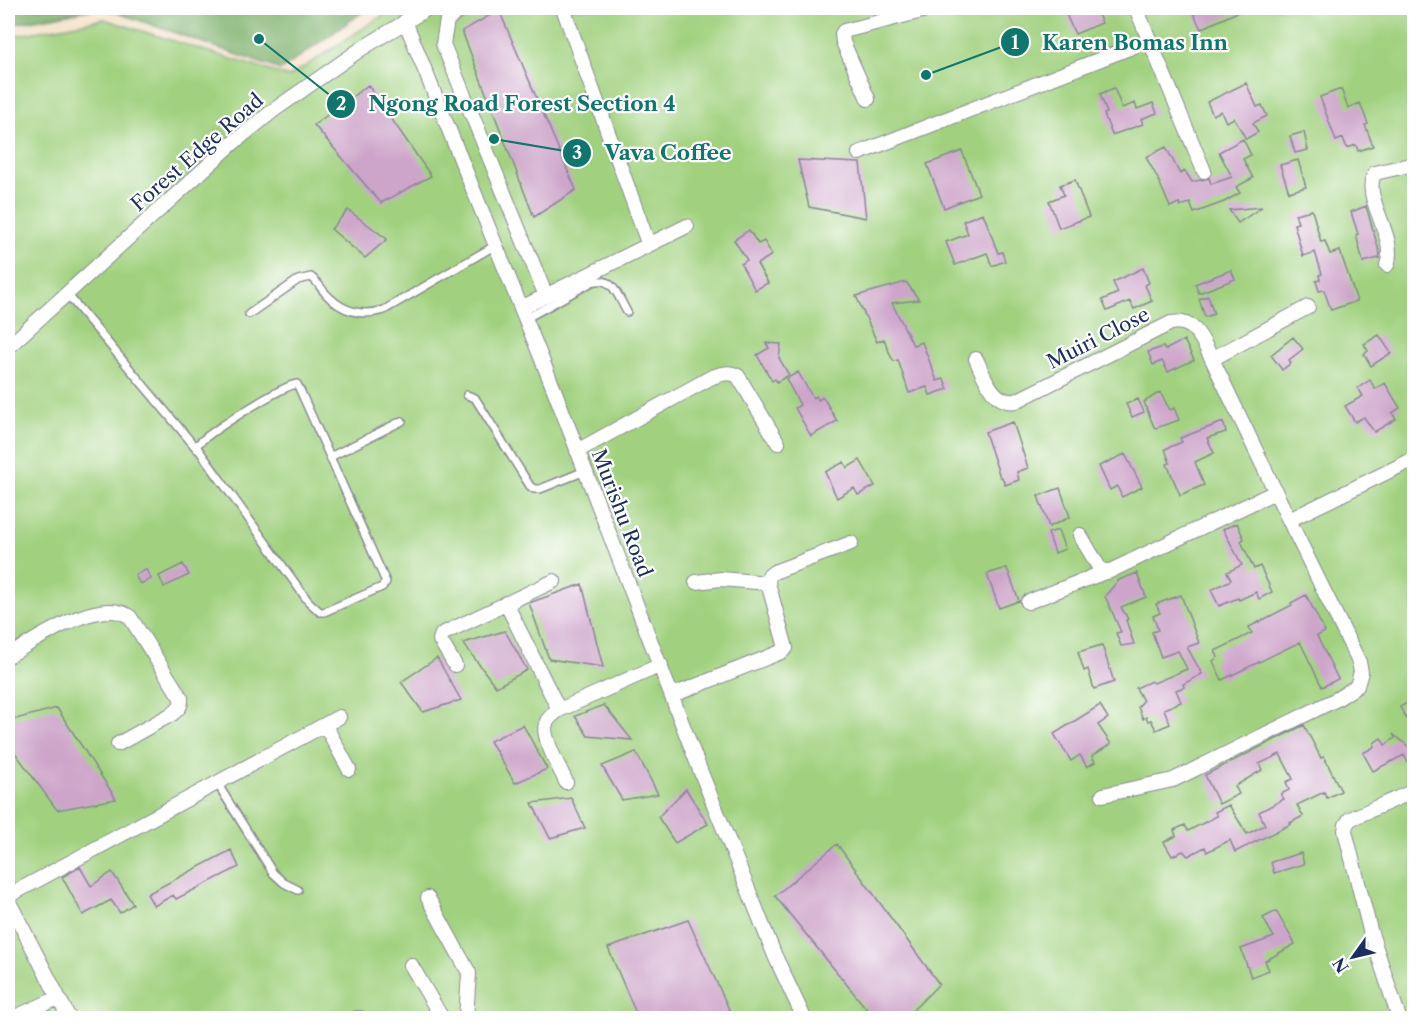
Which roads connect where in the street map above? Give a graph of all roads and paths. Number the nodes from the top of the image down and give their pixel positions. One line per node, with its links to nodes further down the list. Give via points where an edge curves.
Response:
1 (428, 8): 6 (street, Forest Edge Road)
2 (463, 8): 17 (street, via 447,20 443,44)
3 (563, 8): 13 (street)
4 (934, 8): 8 (street, via 844,31 843,42)
5 (1136, 8): 7 (street)
6 (405, 21): 14 (street, Murishu Road); 16 (street, Forest Edge Road, via 294,96 233,143)
7 (1150, 40): 9 (street); 11 (street)
8 (868, 99)
9 (859, 153)
10 (1414, 164): 15 (street, via 1375,174 1371,179 1386,233 1390,256)
11 (1204, 171)
12 (687, 226): 13 (street)
13 (648, 243): 17 (street)
14 (496, 245): 20 (street, Murishu Road); 21 (lane, via 374,313 343,308 311,277 298,280)
15 (1387, 265)
16 (67, 294): 22 (street, Forest Edge Road); 28 (lane)
17 (546, 296): 20 (street)
18 (1308, 308): 24 (street)
19 (627, 312): 20 (lane, via 610,284 601,280)
20 (523, 313): 29 (street, Murishu Road)
21 (249, 314)
22 (8, 347)
23 (976, 359): 24 (street, Muiri Close, via 999,399 1008,403 1171,323 1181,321 1190,325)
24 (1212, 359): 33 (street, Muiri Close)
25 (467, 395): 32 (lane, via 475,398 534,489)
26 (402, 421): 30 (lane)
27 (778, 443): 29 (street, via 738,376 732,373 712,377)
28 (197, 449): 30 (lane, via 198,443 222,427 275,393 297,384); 30 (lane, via 320,612 386,582)
29 (577, 451): 32 (street, Murishu Road)
30 (330, 457)
31 (1414, 459): 34 (street)
32 (585, 471): 45 (street, Murishu Road)
33 (1275, 492): 34 (street, Muiri Close); 37 (street)
34 (1289, 520): 55 (street, Muiri Close, via 1359,662 1357,686 1173,780)
35 (1080, 535): 37 (street)
36 (851, 543): 40 (street, via 774,572)
37 (1104, 572): 41 (street)
38 (554, 581): 42 (street)
39 (696, 582): 40 (street, via 721,579)
40 (768, 583): 46 (street, via 786,648)
41 (1028, 602)
42 (507, 603): 44 (street, via 440,635); 47 (street)
43 (8, 656): 50 (street, via 99,611 115,610 130,617 182,703 172,714)
44 (455, 665)
45 (661, 665): 46 (street, Murishu Road); 47 (street)
46 (673, 695): 67 (street, Murishu Road, via 775,956)
47 (559, 710): 52 (street, via 545,725 544,735)
48 (339, 717): 49 (street)
49 (325, 725): 51 (street); 53 (street)
50 (118, 744)
51 (349, 769)
52 (566, 782)
53 (217, 783): 56 (lane, via 273,873); 57 (street)
54 (1414, 791): 68 (street, via 1350,819 1345,831 1370,930)
55 (1103, 795)
56 (298, 890)
57 (8, 898): 60 (street)
58 (428, 898): 66 (street, via 469,974)
59 (411, 965): 65 (street)
60 (58, 998): 62 (street); 63 (street)
61 (356, 1015): 64 (lane)
62 (13, 1018)
63 (69, 1018)
64 (366, 1018)
65 (442, 1018)
66 (466, 1018)
67 (804, 1018)
68 (1399, 1018)

